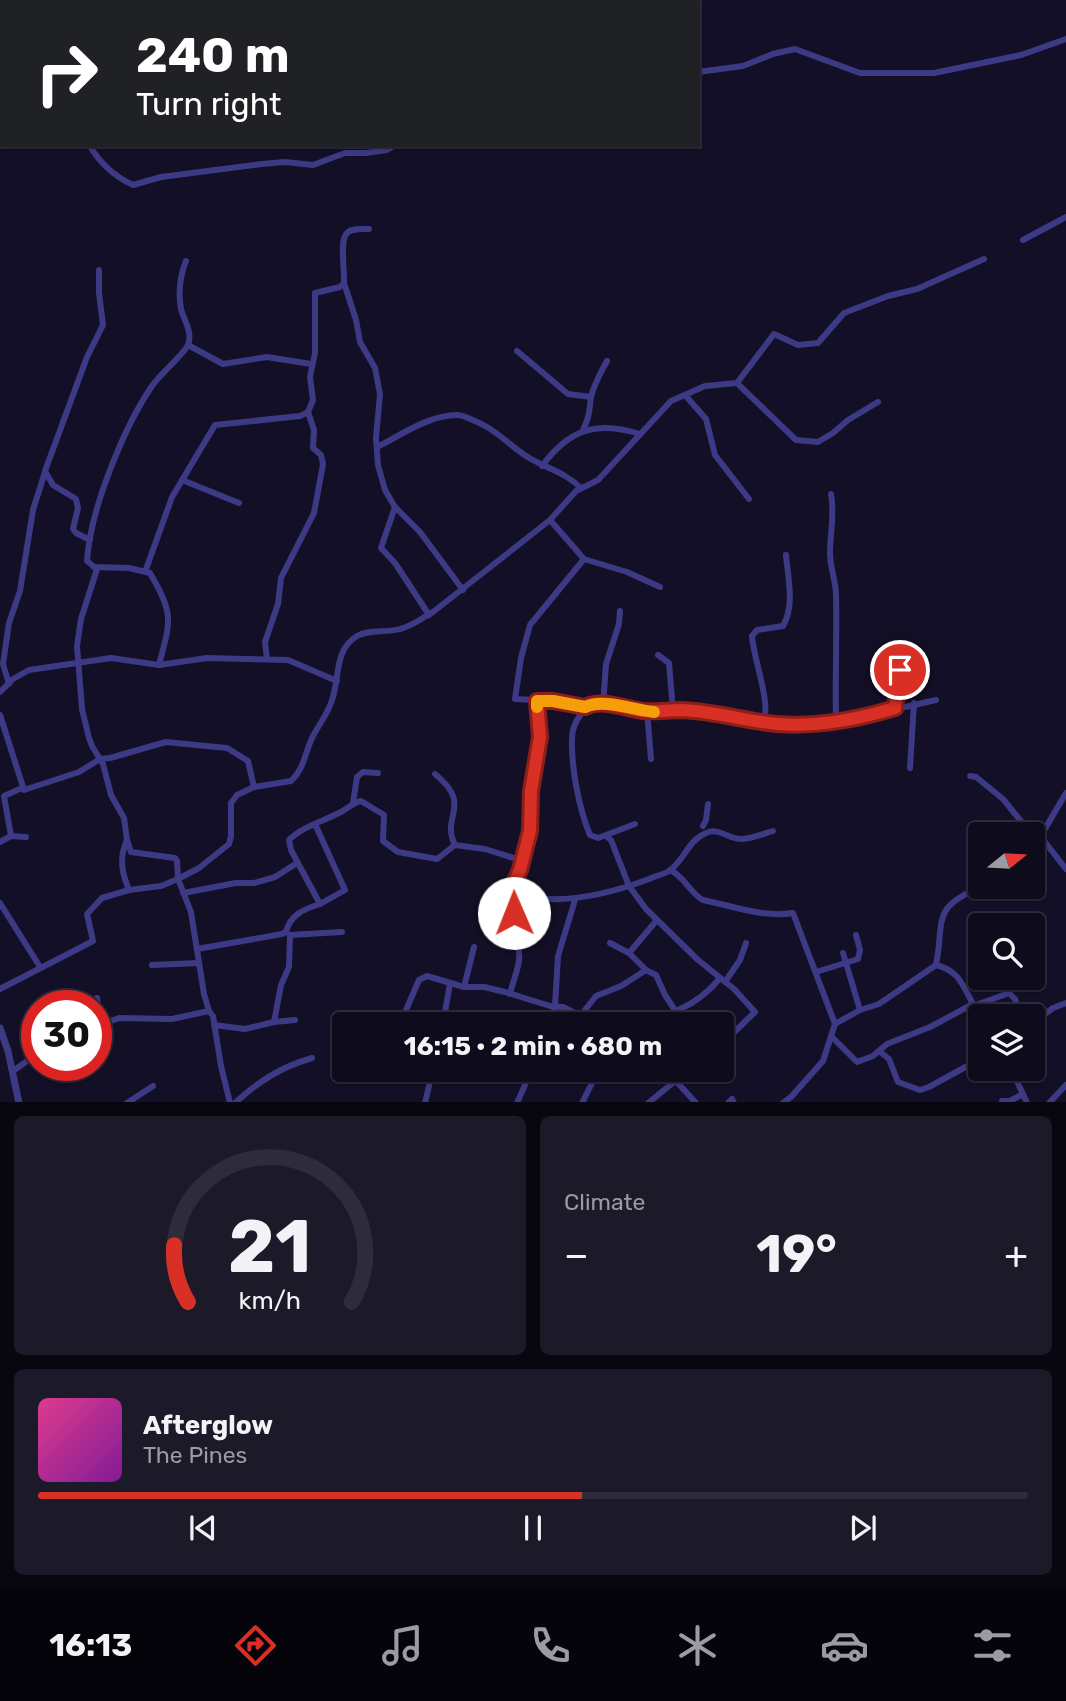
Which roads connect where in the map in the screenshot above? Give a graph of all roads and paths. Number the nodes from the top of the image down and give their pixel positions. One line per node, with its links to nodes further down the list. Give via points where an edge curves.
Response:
1 (1066, 39): 2 (street, via 1021,55 934,73 860,73 795,49 743,66)
2 (700, 72)
3 (90, 147): 4 (street, via 115,176 133,185 262,164 313,165 345,153)
4 (392, 147)
5 (1066, 217): 7 (street)
6 (369, 229): 11 (street, via 345,234)
7 (1023, 240)
8 (984, 259): 16 (street, via 918,289 844,313 818,343 798,345 774,334)
9 (186, 261): 12 (street, via 181,309 189,331)
10 (99, 270): 25 (street, via 103,325)
11 (344, 284): 15 (street, via 315,293); 23 (street, via 360,342 375,368 380,394)
12 (188, 345): 15 (street, via 223,364 267,357); 33 (street, via 153,385 124,434)
13 (517, 351): 18 (street, via 568,394)
14 (607, 361): 18 (street)
15 (311, 365): 20 (street, via 313,400)
16 (737, 383): 17 (street, via 705,386); 19 (street, via 796,440 818,442)
17 (685, 395): 22 (street, via 671,401); 29 (street, via 706,419 715,455)
18 (591, 397): 21 (street)
19 (878, 401)
20 (308, 412): 26 (street, via 215,425); 44 (street, via 313,448 323,464 314,513 281,579 265,642)
21 (583, 430): 22 (street, via 617,427); 24 (street)
22 (640, 434): 27 (street, via 598,480)
23 (377, 447): 24 (street, via 426,422 458,415 487,427); 31 (street, via 385,490)
24 (542, 466): 27 (street, via 557,470)
25 (46, 471): 33 (street, via 53,485 76,499 73,529); 48 (street, via 7,632 3,664)
26 (181, 480): 30 (street); 37 (street)
27 (581, 488): 32 (street)
28 (831, 494): 60 (street)
29 (749, 499)
30 (239, 503)
31 (395, 507): 39 (street); 41 (street, via 382,548)
32 (550, 520): 35 (street); 39 (street)
33 (90, 540): 36 (street, via 88,561)
34 (786, 555): 59 (street, via 789,616 783,626 757,630 752,636 767,708)
35 (584, 559): 38 (street); 51 (street, via 530,625 515,699)
36 (94, 567): 37 (street); 45 (street, via 76,646)
37 (145, 572): 46 (street, via 150,573 168,611)
38 (660, 587)
39 (463, 590): 41 (street)
40 (620, 611): 53 (street, via 606,664)
41 (429, 615): 47 (street, via 398,630 356,637 342,651)
42 (906, 649): 55 (street)
43 (658, 654): 57 (street, via 669,663)
44 (267, 659): 46 (street); 47 (street, via 288,660)
45 (78, 664): 46 (street, via 111,658); 48 (street, via 29,670); 61 (street, via 82,709)
46 (159, 665)
47 (337, 681): 67 (street, via 327,715 296,777)
48 (9, 684): 49 (street)
49 (0, 692)
50 (936, 700): 52 (street)
51 (537, 701): 54 (street); 85 (street, via 540,737)
52 (914, 703): 55 (street); 63 (street)
53 (603, 705): 54 (street); 56 (street)
54 (585, 707): 79 (street, via 572,737 580,806 590,835)
55 (895, 708): 60 (street)
56 (647, 711): 57 (street); 62 (street)
57 (673, 711): 59 (street)
58 (0, 715): 68 (street)
59 (763, 720): 60 (street, via 803,724)
60 (836, 720)
61 (100, 759): 67 (street, via 166,742 227,747 248,761); 68 (street, via 79,772 28,790); 81 (street, via 124,818)
62 (651, 759)
63 (910, 768)
64 (378, 773): 70 (street, via 363,772 358,777)
65 (435, 774): 84 (street, via 450,786 456,804 450,833)
66 (970, 776): 72 (street, via 1003,799)
67 (254, 787): 89 (street, via 231,803 229,844)
68 (22, 788): 78 (street, via 4,796)
69 (1066, 793): 76 (street)
70 (353, 803): 73 (street); 84 (street, via 361,801 384,815 383,841 398,852 437,859)
71 (708, 804): 75 (street)
72 (1022, 822)
73 (314, 824): 86 (street, via 289,839); 97 (street, via 345,890)
74 (635, 824): 79 (street)
75 (705, 829): 77 (street, via 742,839); 88 (street)
76 (1045, 830)
77 (773, 831)
78 (11, 836): 80 (street); 82 (street)
79 (606, 836): 90 (street)
80 (26, 837)
81 (127, 840): 89 (street, via 131,852 174,858); 91 (street, via 122,872)
82 (0, 842)
83 (1045, 842): 87 (street)
84 (455, 845): 85 (street)
85 (523, 861): 94 (street, via 513,885)
86 (297, 863): 93 (street, via 264,880); 97 (street)
87 (1066, 869)
88 (670, 870): 90 (street); 114 (street, via 703,900 766,914 793,913)
89 (177, 879): 91 (street); 93 (street)
90 (629, 886): 95 (street); 98 (street)
91 (130, 890): 112 (street, via 102,898 87,914 93,941)
92 (968, 892): 111 (street, via 945,909)
93 (183, 893): 105 (street)
94 (520, 895): 95 (street); 119 (street, via 512,935 521,954)
95 (575, 900): 124 (street, via 558,956)
96 (0, 903): 112 (street)
97 (320, 904): 100 (street, via 303,909 288,922)
98 (657, 920): 106 (street); 115 (street)
99 (342, 932): 100 (street)
100 (288, 934): 105 (street); 138 (street, via 289,967)
101 (856, 935): 108 (street, via 861,956)
102 (610, 943): 106 (street)
103 (746, 943): 115 (street, via 740,960)
104 (474, 947): 117 (street)
105 (197, 949): 109 (street)
106 (629, 953): 113 (street)
107 (843, 953): 108 (street)
108 (846, 962): 114 (street); 126 (street)
109 (199, 963): 110 (street); 127 (street)
110 (152, 965)
111 (936, 965): 121 (street, via 950,968); 126 (street, via 878,1004)
112 (40, 967): 118 (street)
113 (646, 970): 132 (street, via 596,996); 133 (street, via 656,975)
114 (816, 972): 139 (street)
115 (723, 980): 134 (street); 142 (street, via 755,1012)
116 (450, 983): 117 (street); 128 (street, via 423,977); 129 (street)
117 (464, 987): 119 (street)
118 (0, 989)
119 (510, 994): 124 (street)
120 (1066, 1003): 135 (street)
121 (973, 1004)
122 (979, 1004): 123 (street, via 1009,993)
123 (1016, 1004)
124 (555, 1006): 130 (street); 131 (street)
125 (968, 1007): 144 (street)
126 (860, 1010): 139 (street)
127 (209, 1011): 137 (street, via 172,1019); 140 (street)
128 (406, 1012)
129 (445, 1012)
130 (554, 1012)
131 (568, 1012)
132 (586, 1012)
133 (675, 1012)
134 (677, 1012)
135 (1045, 1014)
136 (295, 1020): 138 (street)
137 (112, 1021)
138 (274, 1022): 140 (street, via 245,1029)
139 (835, 1024): 143 (street)
140 (215, 1025): 163 (street, via 220,1066)
141 (0, 1028): 148 (street)
142 (734, 1032)
143 (831, 1036): 144 (street, via 857,1062); 158 (street, via 823,1061)
144 (879, 1051): 147 (street, via 889,1059 898,1082 920,1090)
145 (312, 1058): 163 (street, via 278,1070)
146 (21, 1065): 148 (street)
147 (968, 1066)
148 (13, 1071): 161 (street)
149 (1017, 1081): 157 (street)
150 (430, 1082): 164 (street)
151 (527, 1082): 159 (street)
152 (592, 1082): 165 (street)
153 (675, 1082): 166 (street)
154 (677, 1082): 167 (street)
155 (1066, 1084): 172 (street)
156 (153, 1086): 162 (street)
157 (1023, 1094): 160 (street); 171 (street)
158 (794, 1100): 170 (street)
159 (520, 1101)
160 (1002, 1101)
161 (19, 1102)
162 (127, 1102)
163 (233, 1102)
164 (425, 1102)
165 (582, 1102)
166 (648, 1102)
167 (696, 1102)
168 (728, 1102): 169 (street)
169 (734, 1102)
170 (783, 1102)
171 (1027, 1102)
172 (1049, 1102)

